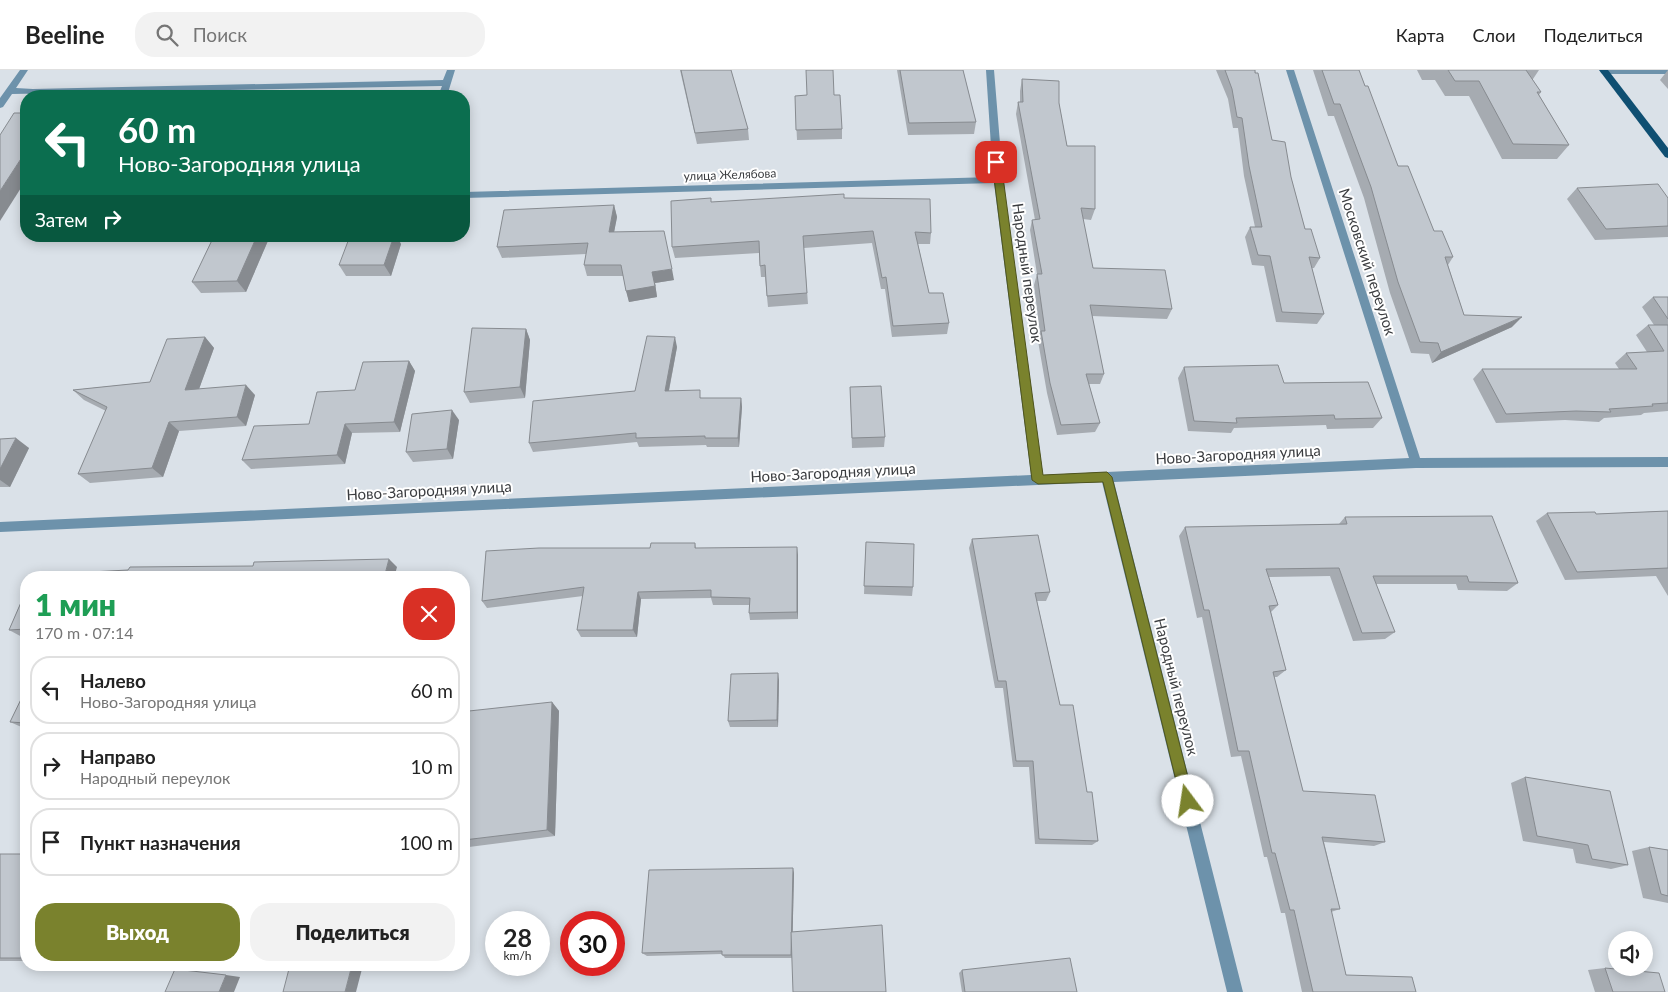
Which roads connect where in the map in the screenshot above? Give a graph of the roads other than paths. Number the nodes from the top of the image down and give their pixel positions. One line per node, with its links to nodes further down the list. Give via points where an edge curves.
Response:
1 (24, 70): 10 (street)
2 (451, 70): 7 (street)
3 (990, 70): 14 (street, Народный переулок)
4 (1290, 70): 16 (street, Московский переулок)
5 (1604, 71): 6 (street); 13 (main road)
6 (1668, 72)
7 (447, 83): 8 (street); 9 (street)
8 (125, 90)
9 (445, 90)
10 (10, 91): 11 (street); 12 (street)
11 (20, 91)
12 (0, 105)
13 (1668, 155)
14 (998, 180): 15 (street, улица Желябова); 19 (street, Народный переулок)
15 (470, 195)
16 (1416, 462): 17 (street, Ново-Загородняя улица); 18 (street, Ново-Загородняя улица)
17 (1668, 462)
18 (1107, 477): 19 (street, Ново-Загородняя улица); 21 (street, Народный переулок)
19 (1038, 480): 20 (street, Ново-Загородняя улица)
20 (0, 527)
21 (1235, 992)

